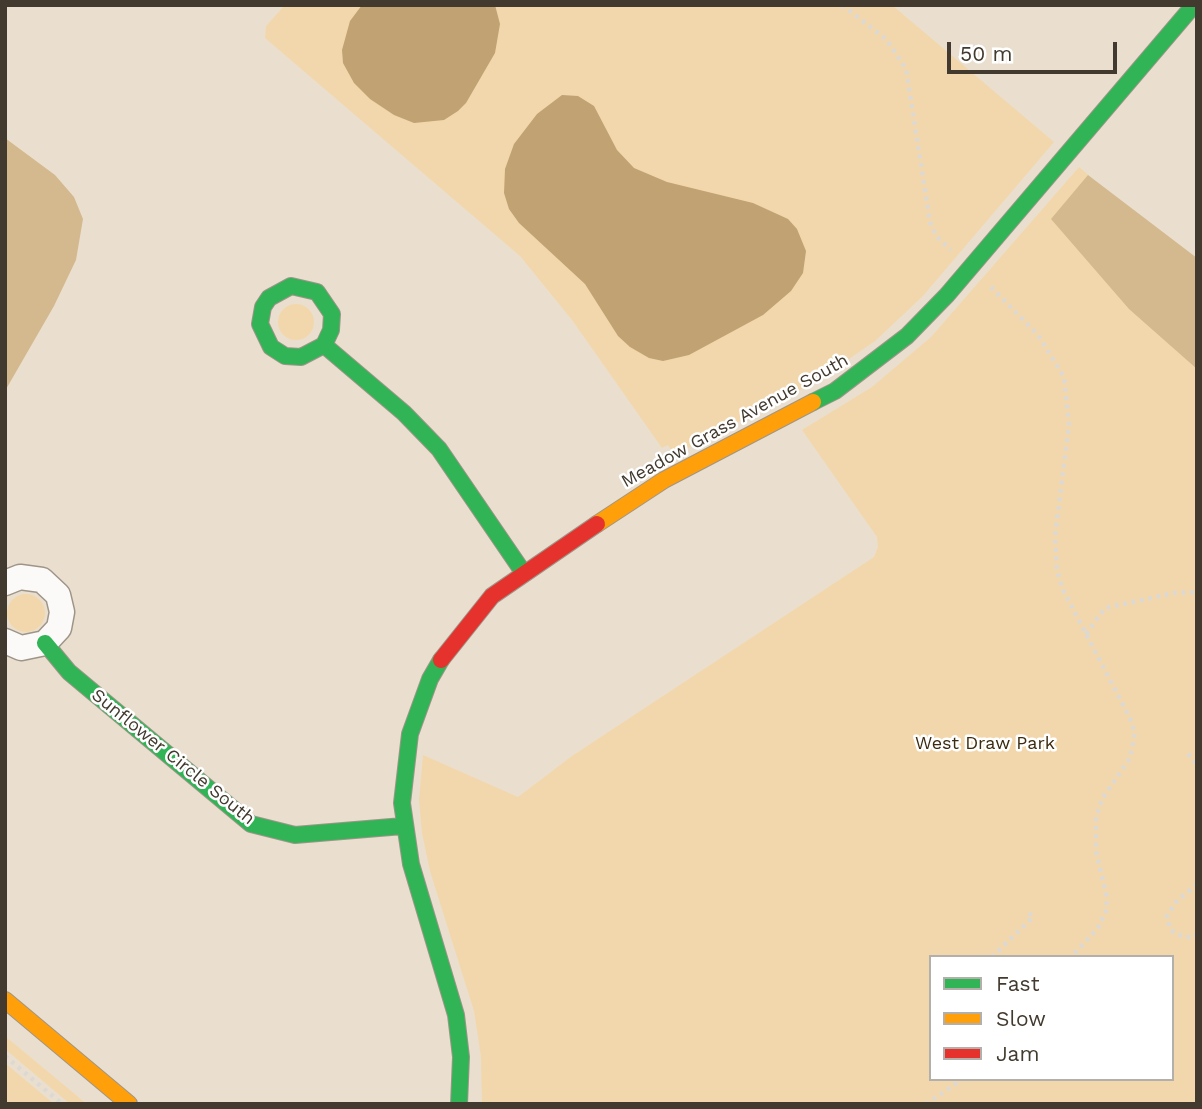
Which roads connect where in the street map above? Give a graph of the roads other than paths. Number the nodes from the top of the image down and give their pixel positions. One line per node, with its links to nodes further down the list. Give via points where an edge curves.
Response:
1 (1187, 13): 3 (street, Meadow Grass Avenue South, via 947,295 893,348 835,391 664,480)
2 (324, 345): 2 (street, via 332,314 317,292 291,286 269,298 260,324 275,351 301,357); 3 (street, via 431,440)
3 (523, 572): 7 (street, Meadow Grass Avenue South, via 474,615 430,679 406,752)
4 (5, 583): 6 (street, via 20,577 37,578 58,595 61,623)
5 (5, 642): 6 (street, via 22,648)
6 (45, 643): 7 (street, Sunflower Circle South, via 69,672 251,824 295,835)
7 (404, 826): 10 (street, Meadow Grass Avenue South, via 414,876 456,1015 461,1058)
8 (5, 1000): 9 (street)
9 (129, 1104)
10 (459, 1104)

